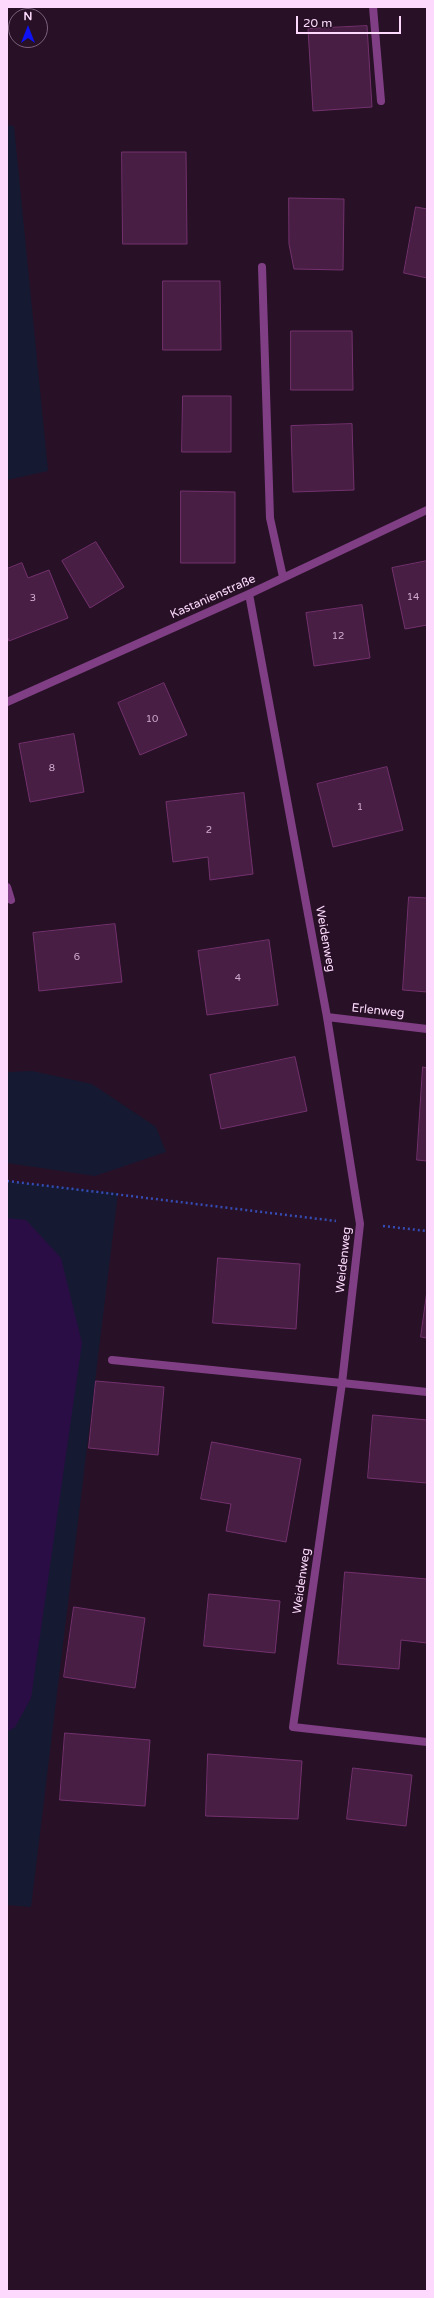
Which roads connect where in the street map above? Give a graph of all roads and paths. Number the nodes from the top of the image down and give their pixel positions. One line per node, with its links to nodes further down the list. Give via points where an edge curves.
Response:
1 (373, 7): 2 (street)
2 (381, 101)
3 (262, 267): 5 (street, via 270,518)
4 (427, 510): 5 (street, Kastanienstraße)
5 (283, 577): 6 (street, Kastanienstraße)
6 (250, 594): 7 (street, Kastanienstraße); 10 (street, Weidenweg)
7 (7, 702)
8 (7, 887): 9 (street)
9 (11, 900)
10 (327, 1017): 11 (street, Erlenweg); 13 (street, Weidenweg)
11 (427, 1029)
12 (7, 1181): 13 (path)
13 (360, 1224): 14 (path); 16 (street, Weidenweg)
14 (427, 1231)
15 (112, 1360): 16 (street)
16 (342, 1383): 17 (street); 18 (street, Weidenweg, via 293,1727)
17 (427, 1392)
18 (427, 1742)

